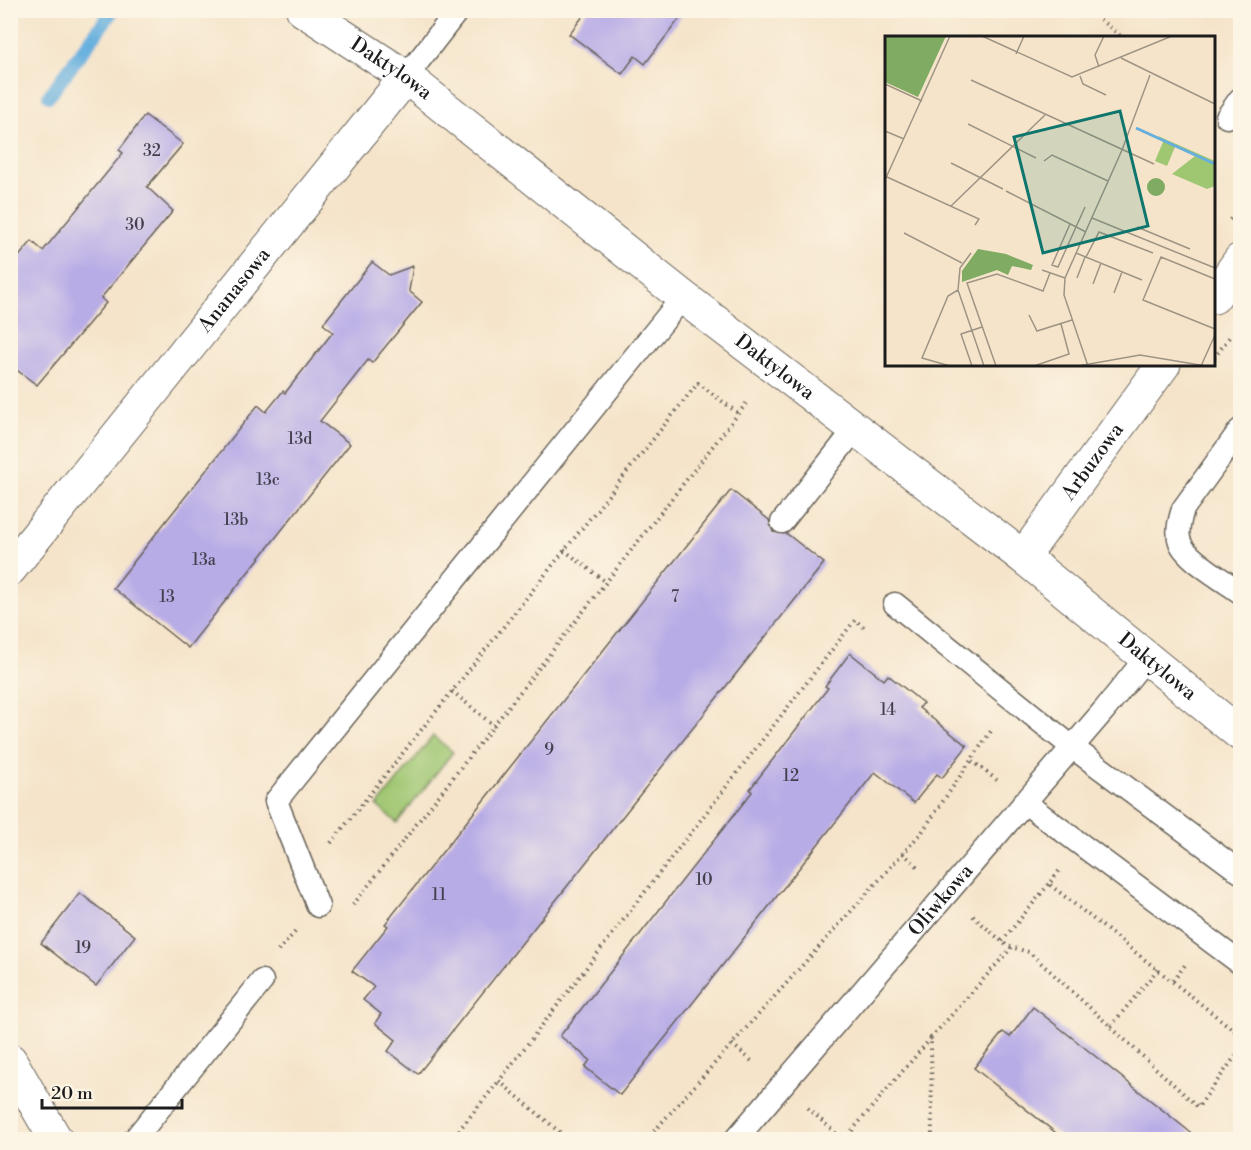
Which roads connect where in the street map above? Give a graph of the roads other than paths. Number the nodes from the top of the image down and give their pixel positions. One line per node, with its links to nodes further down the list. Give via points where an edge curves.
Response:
1 (303, 10): 3 (street, Daktylowa)
2 (458, 10): 3 (lane, Ananasowa)
3 (406, 77): 6 (street, Daktylowa); 12 (street, Ananasowa)
4 (1240, 260): 5 (street)
5 (1215, 296)
6 (682, 297): 8 (street, Daktylowa); 20 (lane, via 276,801)
7 (1163, 366): 11 (street, Arbuzowa)
8 (856, 428): 10 (lane); 11 (street, Daktylowa)
9 (1240, 430): 13 (lane, via 1183,509 1179,542 1187,553)
10 (782, 522)
11 (1023, 557): 15 (street, Daktylowa)
12 (10, 569)
13 (1240, 592)
14 (895, 604): 17 (lane)
15 (1146, 658): 16 (street, Daktylowa); 17 (lane, Oliwkowa)
16 (1240, 734)
17 (1072, 747): 18 (lane, Oliwkowa); 19 (lane)
18 (1024, 802): 21 (lane); 26 (lane, Oliwkowa)
19 (1240, 872)
20 (318, 906)
21 (1240, 963)
22 (262, 981): 25 (lane)
23 (10, 1060): 24 (street)
24 (56, 1140)
25 (134, 1140)
26 (735, 1140)

